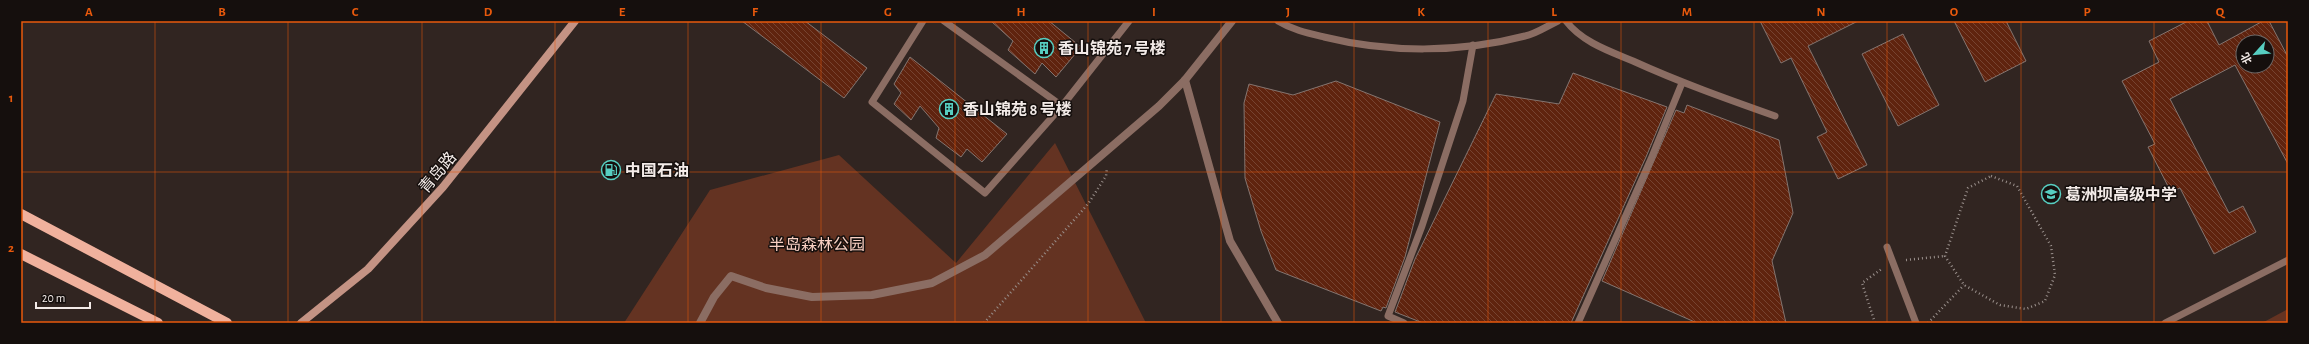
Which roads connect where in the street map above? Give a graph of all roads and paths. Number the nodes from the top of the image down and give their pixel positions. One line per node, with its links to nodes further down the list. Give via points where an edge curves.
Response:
1 (575, 21): 22 (street, 青岛路, via 443,187 368,269)
2 (923, 21): 12 (lane, via 872,102 985,193)
3 (944, 21): 12 (lane)
4 (1232, 21): 10 (street)
5 (1278, 21): 9 (lane, via 1292,29 1345,42 1406,49)
6 (1558, 21): 9 (lane, via 1526,36)
7 (1566, 21): 11 (lane, via 1572,30 1595,44)
8 (1126, 22): 12 (lane)
9 (1474, 45): 26 (lane, via 1463,101 1422,226 1388,316)
10 (1185, 80): 14 (street); 25 (street, via 1230,241)
11 (1682, 83): 13 (lane); 27 (lane)
12 (1062, 106)
13 (1775, 116)
14 (1110, 148): 23 (street, via 985,255 932,284 872,295 812,298 766,288 731,276 714,297); 24 (path, via 1106,176 1088,204)
15 (21, 214): 21 (main road)
16 (1887, 247): 28 (lane)
17 (21, 254): 20 (main road)
18 (2288, 260): 30 (lane)
19 (1964, 285): 19 (path, via 1945,256 1968,188 1990,176 2017,186 2051,246 2055,275 2045,301 2026,309 2000,305); 29 (path)
20 (158, 323)
21 (227, 323)
22 (301, 323)
23 (700, 323)
24 (984, 323)
25 (1278, 323)
26 (1404, 323)
27 (1578, 323)
28 (1916, 323)
29 (1927, 323)
30 (2166, 323)

